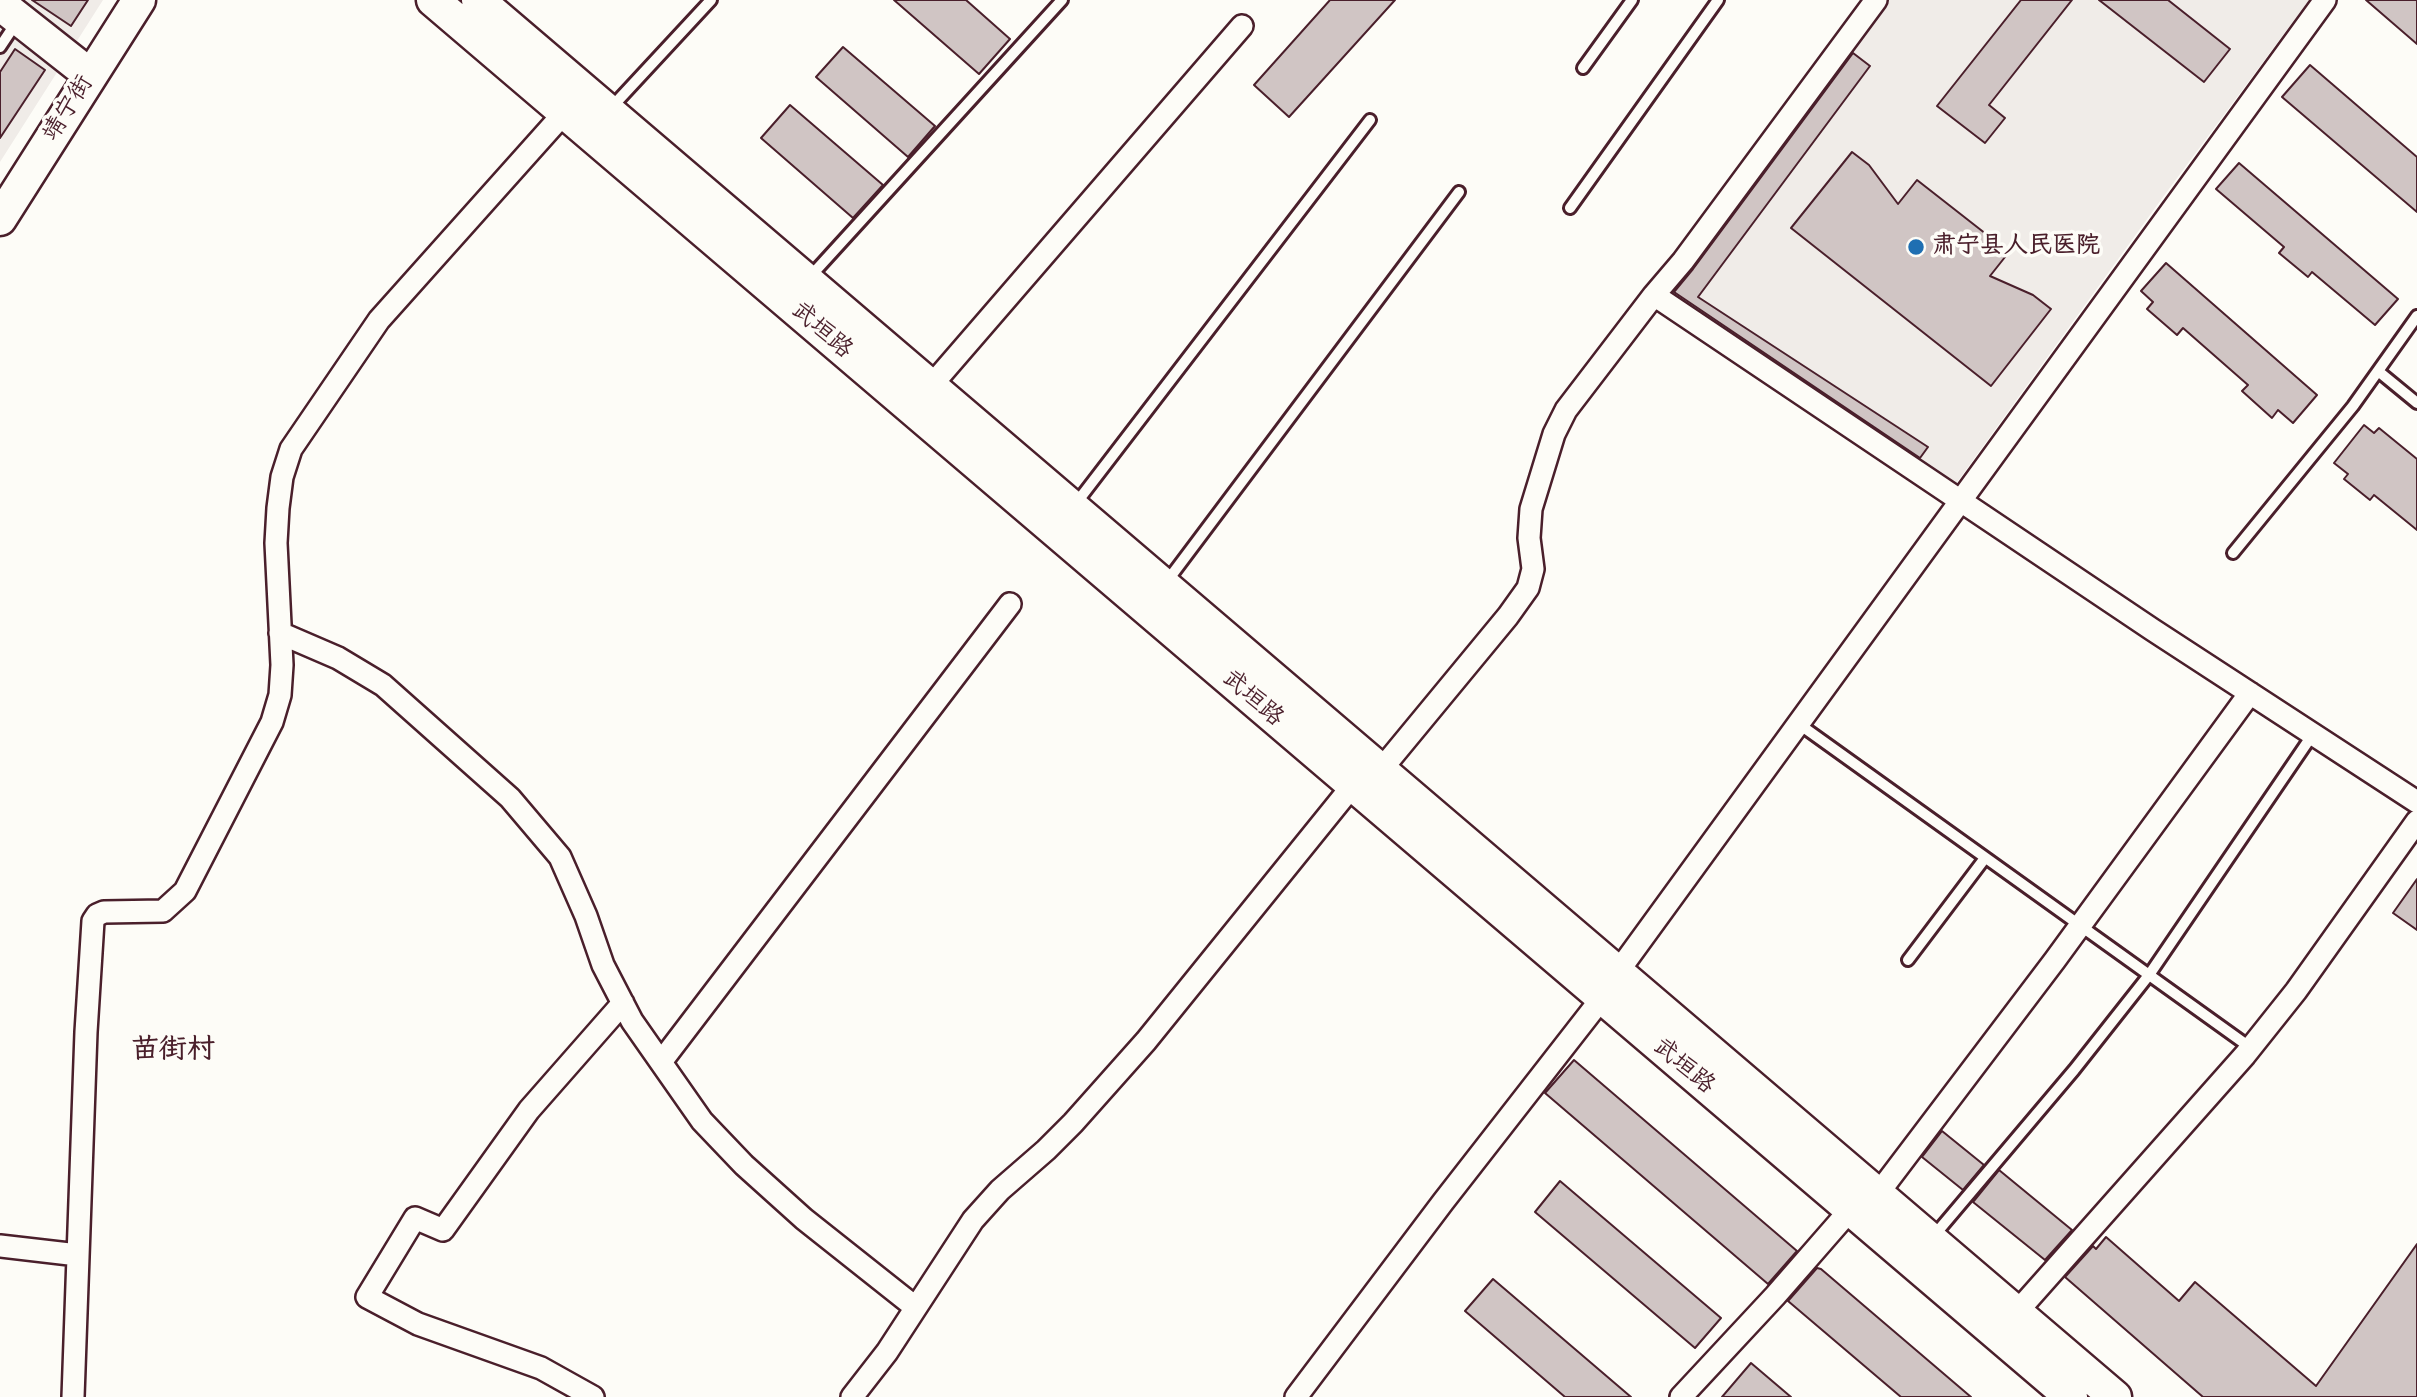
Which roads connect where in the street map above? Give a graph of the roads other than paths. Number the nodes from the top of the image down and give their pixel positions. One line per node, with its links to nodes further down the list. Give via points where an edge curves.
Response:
1 (139, 0): 14 (main road, 靖宁街)
2 (433, 0): 16 (main road, 武垣路)
3 (478, 0): 15 (main road, 武垣路)
4 (711, 0): 15 (lane)
5 (1062, 0): 21 (lane)
6 (1632, 0): 13 (lane)
7 (1718, 0): 19 (lane)
8 (1876, 0): 22 (street)
9 (2325, 0): 27 (street)
10 (10, 11): 12 (lane); 14 (main road)
11 (1242, 26): 25 (street)
12 (0, 47)
13 (1583, 68)
14 (90, 75): 20 (main road, 靖宁街)
15 (608, 111): 21 (main road, 武垣路)
16 (565, 112): 32 (street, via 379,320 291,449 278,508); 36 (main road, 武垣路)
17 (1370, 120): 28 (lane)
18 (1459, 192): 30 (lane)
19 (1570, 208)
20 (0, 219)
21 (806, 281): 25 (main road, 武垣路)
22 (1654, 295): 27 (street); 36 (street, via 1566,410 1554,434 1531,509 1533,569 1528,587 1508,616)
23 (2417, 316): 24 (lane)
24 (2378, 371): 26 (lane); 29 (lane)
25 (930, 387): 28 (main road, 武垣路)
26 (2417, 403)
27 (1962, 500): 33 (street); 34 (street)
28 (1073, 508): 30 (main road, 武垣路)
29 (2233, 553)
30 (1164, 586): 36 (main road, 武垣路)
31 (1010, 604): 46 (street)
32 (280, 633): 44 (street, via 338,658 383,685 510,798 560,857); 50 (street, via 280,695 272,722 186,891 163,911 104,912 93,921)
33 (2250, 693): 35 (street); 40 (street)
34 (1799, 724): 39 (lane); 43 (street)
35 (2313, 734): 37 (street); 42 (lane)
36 (1366, 778): 43 (main road, 武垣路); 51 (street, via 1146,1041 1073,1123 973,1220)
37 (2417, 802)
38 (2417, 821): 45 (street, via 2296,992)
39 (1985, 858): 40 (lane); 41 (lane)
40 (2080, 926): 42 (lane); 47 (street)
41 (1908, 960)
42 (2149, 975): 45 (lane); 48 (lane)
43 (1610, 986): 47 (main road, 武垣路); 56 (street)
44 (623, 1003): 46 (street); 54 (street, via 529,1110 443,1230 415,1218 367,1297 418,1324 541,1368)
45 (2250, 1048): 52 (street)
46 (661, 1062): 51 (street, via 702,1121 744,1165)
47 (1864, 1202): 48 (main road, 武垣路); 57 (street); 58 (main road, 武垣路)
48 (1930, 1240): 52 (main road, 武垣路)
49 (0, 1246): 50 (street)
50 (78, 1255): 53 (street)
51 (915, 1307): 55 (street)
52 (2016, 1313): 59 (main road, 武垣路)
53 (73, 1397)
54 (593, 1397)
55 (852, 1397)
56 (1296, 1397)
57 (1681, 1397)
58 (2071, 1397)
59 (2115, 1397)

